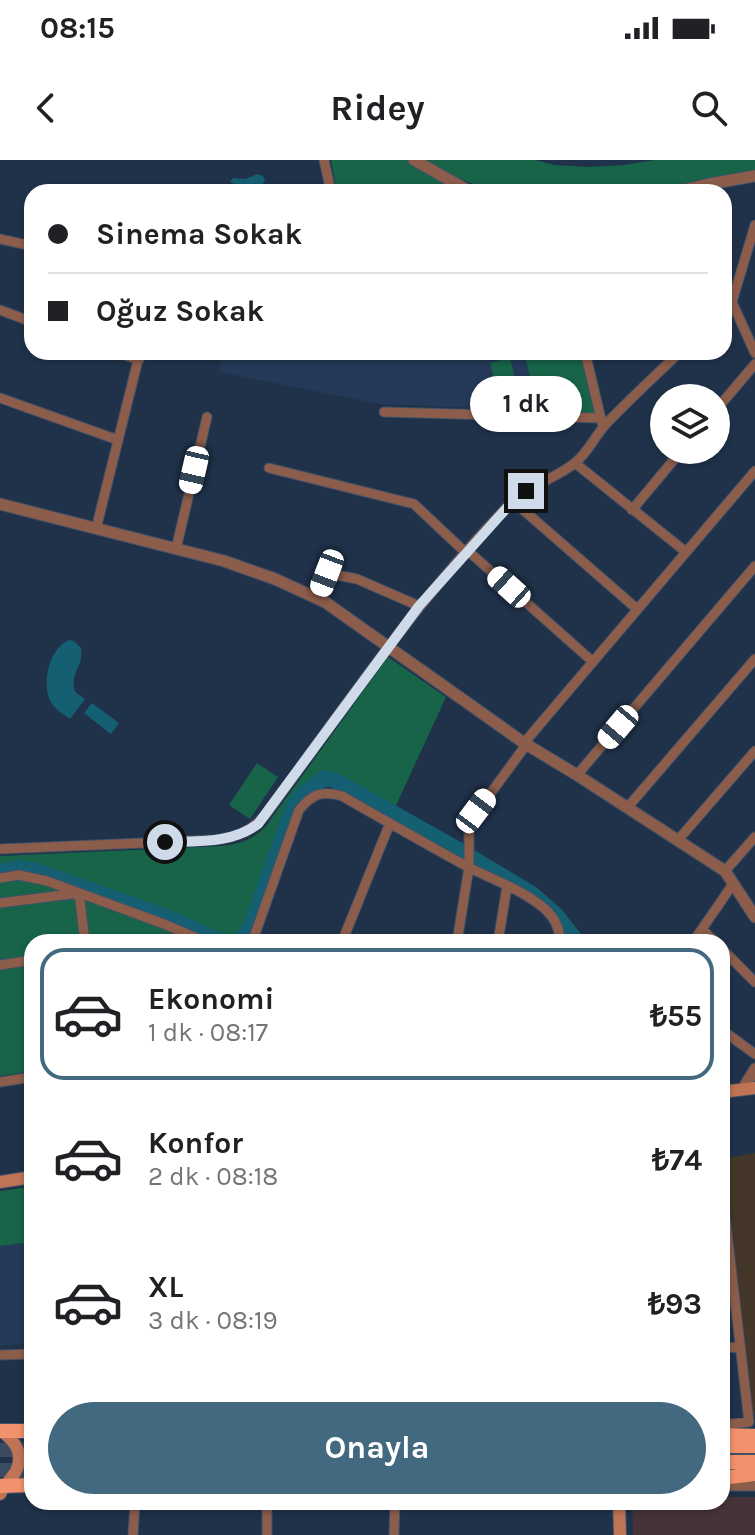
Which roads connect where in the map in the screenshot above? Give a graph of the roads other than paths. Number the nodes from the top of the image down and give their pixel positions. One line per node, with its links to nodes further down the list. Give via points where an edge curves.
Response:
1 (324, 160): 4 (street)
2 (414, 160): 5 (street)
3 (755, 176): 6 (street)
4 (329, 184)
5 (457, 184)
6 (709, 184)
7 (755, 225): 10 (street)
8 (0, 239): 9 (street)
9 (24, 244)
10 (732, 294)
11 (0, 310): 13 (street)
12 (732, 313): 14 (street)
13 (24, 319)
14 (755, 353)
15 (139, 360): 24 (street)
16 (587, 360): 23 (street)
17 (671, 360): 23 (street)
18 (755, 364): 19 (street)
19 (730, 393)
20 (0, 398): 24 (street)
21 (384, 412): 23 (street)
22 (207, 417): 33 (street)
23 (602, 422): 25 (street)
24 (118, 440): 32 (street)
25 (575, 463): 29 (street); 31 (street)
26 (670, 464): 31 (street)
27 (269, 468): 34 (street, via 414,504)
28 (755, 471): 35 (street)
29 (513, 501): 34 (street); 39 (street)
30 (0, 504): 32 (street)
31 (632, 510): 35 (street)
32 (96, 529): 33 (street)
33 (176, 549): 37 (street, via 247,569)
34 (466, 551): 38 (street); 42 (street)
35 (686, 552): 39 (street)
36 (755, 566): 45 (street)
37 (318, 598): 38 (street, via 327,573 357,579); 40 (street)
38 (419, 606): 40 (street)
39 (637, 609): 42 (street)
40 (388, 648): 43 (street); 50 (street, via 250,830 214,840)
41 (755, 659): 46 (street)
42 (592, 661): 43 (street)
43 (525, 744): 45 (street); 51 (street, via 471,820)
44 (755, 751): 49 (street)
45 (577, 775): 46 (street)
46 (627, 808): 49 (street)
47 (390, 823): 51 (street); 62 (street, via 330,792 307,800); 63 (street)
48 (755, 837): 52 (street)
49 (678, 840): 52 (street)
50 (0, 849)
51 (469, 867): 55 (street); 64 (street)
52 (725, 871): 54 (street)
53 (0, 878): 56 (street, via 30,876)
54 (733, 884): 58 (street); 59 (street)
55 (507, 886): 65 (street); 66 (street, via 548,912)
56 (79, 893): 57 (street); 60 (street); 61 (street)
57 (0, 903)
58 (755, 917)
59 (702, 929): 67 (street); 68 (street)
60 (84, 934)
61 (187, 934)
62 (255, 934)
63 (345, 934)
64 (458, 934)
65 (499, 934)
66 (559, 934)
67 (699, 934)
68 (707, 934)
69 (730, 957): 72 (street)
70 (24, 961): 71 (street)
71 (0, 965)
72 (755, 982)
73 (730, 1036): 74 (street)
74 (755, 1054)
75 (755, 1069): 78 (street)
76 (24, 1078): 77 (street)
77 (0, 1082)
78 (749, 1088)
79 (24, 1178): 80 (main road)
80 (0, 1182)
81 (730, 1271): 82 (street)
82 (740, 1347): 83 (street); 87 (street)
83 (730, 1348)
84 (24, 1354): 85 (street)
85 (0, 1355)
86 (730, 1422): 87 (street)
87 (752, 1422)
88 (0, 1430): 89 (highway); 101 (main road, via 15,1443 19,1458)
89 (24, 1431)
90 (730, 1435): 91 (highway)
91 (755, 1436)
92 (730, 1446): 93 (highway)
93 (755, 1446)
94 (730, 1462): 95 (highway)
95 (755, 1462)
96 (755, 1474): 97 (highway)
97 (730, 1477)
98 (730, 1485): 99 (street)
99 (755, 1485)
100 (24, 1487): 101 (highway)
101 (1, 1491)
102 (135, 1510): 106 (street)
103 (267, 1510): 107 (street)
104 (395, 1510): 108 (street)
105 (619, 1510): 109 (main road)
106 (133, 1535)
107 (267, 1535)
108 (394, 1535)
109 (620, 1535)

